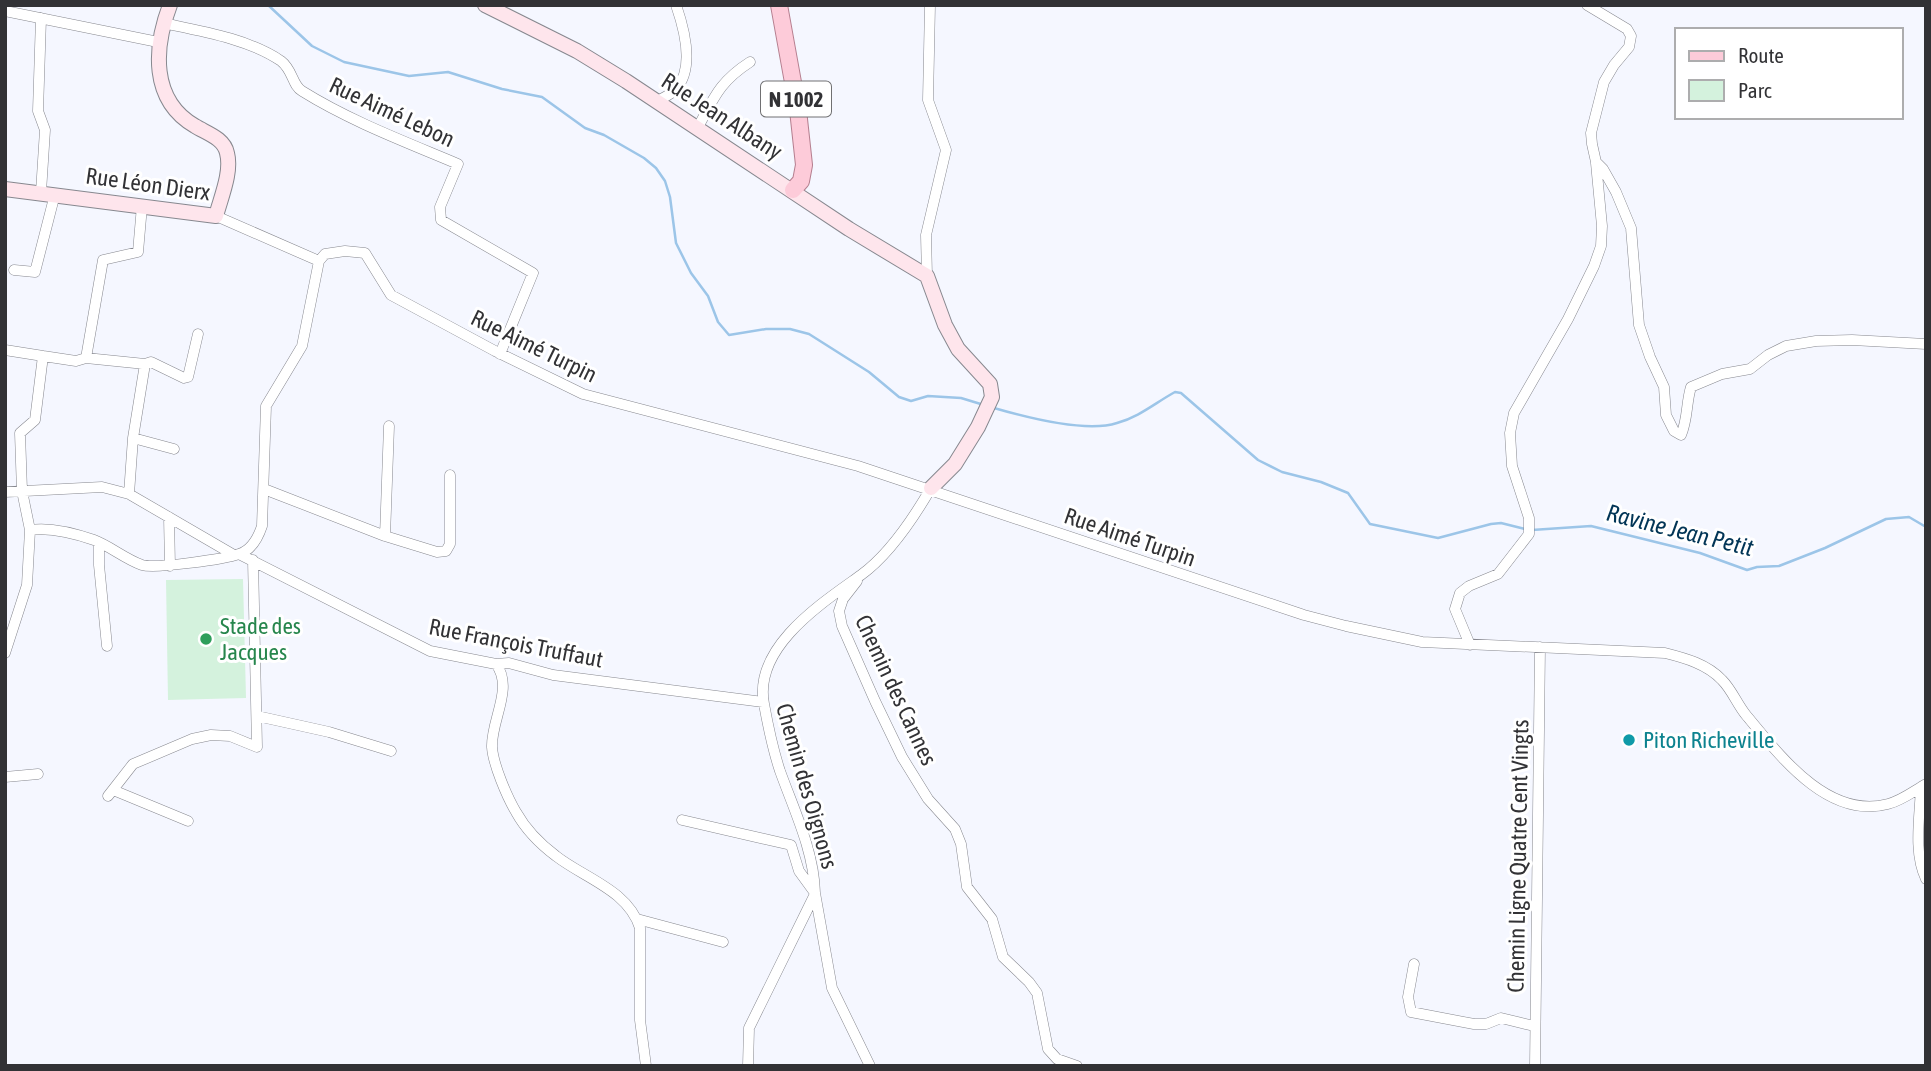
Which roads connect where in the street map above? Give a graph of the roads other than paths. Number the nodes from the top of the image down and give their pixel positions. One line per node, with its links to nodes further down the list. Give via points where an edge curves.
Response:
1 (170, 5): 9 (street)
2 (485, 5): 12 (street, Rue Jean Albany, via 577,51)
3 (676, 5): 12 (street, via 684,36 685,72 675,91)
4 (779, 5): 16 (main road, N 1002, via 799,110 804,165)
5 (930, 5): 22 (street, via 928,100 946,150 926,235)
6 (1587, 5): 14 (street, via 1631,36 1629,47 1604,82 1591,133)
7 (5, 11): 8 (street)
8 (41, 18): 10 (street); 17 (street, via 38,111 45,130)
9 (163, 23): 10 (street); 26 (street, Rue Aimé Lebon, via 204,31 267,53 287,66 299,89 458,164 440,207 441,220 533,273)
10 (159, 43): 19 (street, via 159,74 170,101 184,119 221,141 228,152)
11 (750, 62): 13 (street, via 721,85)
12 (657, 101): 13 (street, Rue Jean Albany)
13 (697, 129): 16 (street, Rue Jean Albany)
14 (1596, 162): 24 (street, via 1616,192 1631,228 1639,325 1664,387 1666,415 1681,435 1691,387 1750,369 1786,346 1852,340); 47 (street, via 1601,246 1568,319 1514,414 1510,433 1512,466 1530,530 1498,574 1460,593 1455,609)
15 (5, 189): 17 (street, Rue Léon Dierx)
16 (793, 190): 22 (street, Rue Jean Albany)
17 (48, 193): 18 (street, Rue Léon Dierx); 21 (street, via 35,272)
18 (142, 206): 19 (street, Rue Léon Dierx); 28 (street, via 138,252 103,260)
19 (216, 216): 20 (street, Rue Léon Dierx)
20 (318, 261): 26 (street, Rue Aimé Turpin, via 325,254 365,253 391,295); 35 (street, via 302,346 266,406)
21 (14, 271)
22 (927, 276): 34 (street, via 951,337 990,384 989,404 955,464)
23 (198, 334): 29 (street, via 188,377 151,362)
24 (1926, 344)
25 (5, 350): 27 (street)
26 (500, 354): 34 (street, Rue Aimé Turpin, via 583,394)
27 (43, 356): 28 (street); 36 (street, via 35,420 20,433)
28 (86, 358): 29 (street)
29 (145, 364): 31 (street)
30 (389, 426): 41 (street)
31 (134, 438): 32 (street); 38 (street)
32 (174, 449)
33 (450, 475): 41 (street, via 450,544 446,551)
34 (931, 488): 46 (street, Chemin des Oignons, via 905,528); 47 (street, Rue Aimé Turpin, via 1304,615 1422,642)
35 (264, 489): 41 (street); 43 (street, via 259,536)
36 (22, 491): 37 (street, Rue François Truffaut); 38 (street, Rue François Truffaut, via 102,487); 40 (street)
37 (5, 492)
38 (129, 494): 39 (street, Rue François Truffaut)
39 (169, 517): 43 (street, Rue François Truffaut); 45 (street)
40 (30, 530): 42 (street, via 44,528); 50 (street, via 27,585)
41 (385, 536)
42 (99, 543): 45 (street, via 144,566); 48 (street)
43 (237, 555): 44 (street, Rue François Truffaut); 45 (street)
44 (253, 560): 51 (street, Rue François Truffaut, via 430,651); 53 (street)
45 (170, 566)
46 (861, 575): 52 (street, Chemin des Oignons, via 795,625 767,671); 69 (street, Chemin des Cannes, via 842,599 842,626 902,757 928,799 955,829 967,887 992,919 1003,957 1037,993 1048,1049 1057,1059)
47 (1470, 645): 49 (street, Rue Aimé Turpin)
48 (107, 646)
49 (1540, 648): 57 (street, Rue Aimé Turpin, via 1665,653 1706,667 1722,679 1745,713 1806,780 1836,800 1864,806 1889,804); 65 (street, Chemin Ligne Quatre Cent Vingts)
50 (5, 653)
51 (496, 664): 52 (street, Rue François Truffaut); 62 (street, via 503,685 492,751 516,812 542,844 627,903)
52 (763, 702): 61 (street, Chemin des Oignons, via 779,768 804,836)
53 (257, 716): 54 (street); 59 (street, via 257,747 230,736 192,739 133,764 110,793)
54 (391, 751)
55 (38, 775): 56 (street)
56 (5, 777)
57 (1923, 785): 60 (street, via 1918,844)
58 (682, 820): 61 (street, via 790,845 799,871)
59 (188, 821)
60 (1926, 879)
61 (815, 893): 67 (street, via 749,1028); 68 (street, Chemin des Oignons, via 832,988)
62 (637, 919): 63 (street); 66 (street)
63 (723, 942)
64 (1414, 964): 65 (street, via 1408,997 1411,1012 1474,1024 1501,1018)
65 (1534, 1026): 70 (street, Chemin Ligne Quatre Cent Vingts)
66 (646, 1066)
67 (748, 1066)
68 (870, 1066)
69 (1077, 1066)
70 (1535, 1066)

